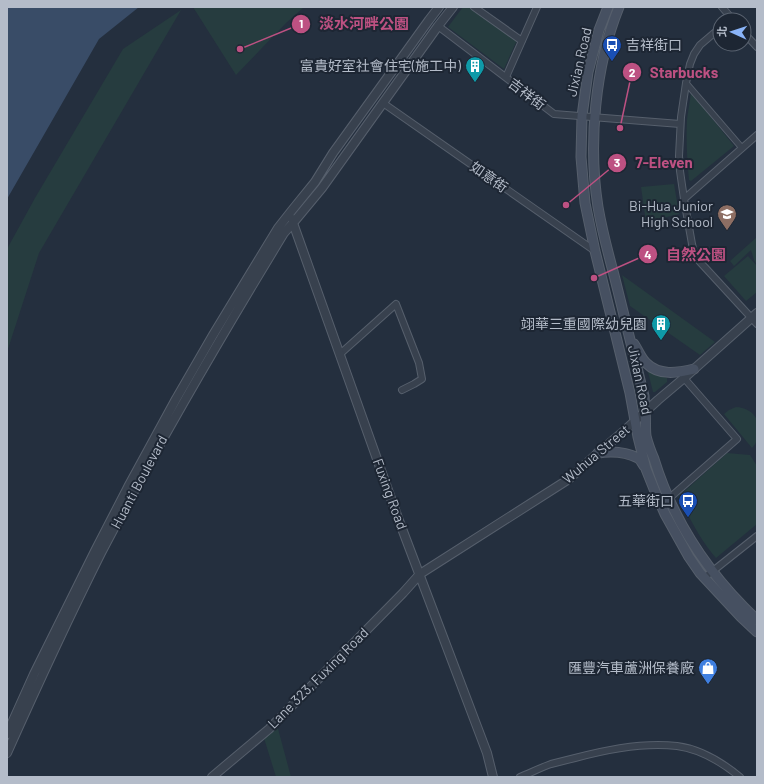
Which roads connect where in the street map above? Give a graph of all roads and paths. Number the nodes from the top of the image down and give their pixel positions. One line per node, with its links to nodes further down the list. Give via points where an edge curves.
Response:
1 (439, 7): 16 (street, Huanti Boulevard)
2 (454, 7): 7 (street, Huanti Boulevard)
3 (474, 7): 9 (street)
4 (537, 7): 9 (street)
5 (608, 7): 13 (main road, Jixian Road, via 588,72)
6 (619, 7): 14 (main road, Jixian Road, via 604,57)
7 (438, 26): 10 (street, 吉祥街); 12 (street, Huanti Boulevard)
8 (712, 35): 11 (street, via 694,54)
9 (522, 41): 10 (street)
10 (506, 77): 13 (street, 吉祥街, via 554,114)
11 (686, 83): 15 (street); 19 (street)
12 (383, 103): 17 (street, Huanti Boulevard); 23 (street, 如意街)
13 (582, 116): 14 (street, 吉祥街); 23 (main road, Jixian Road, via 581,157 584,195)
14 (595, 117): 15 (street, 吉祥街); 25 (main road, Jixian Road, via 594,160 598,207)
15 (680, 124): 20 (street, via 679,156)
16 (354, 125): 17 (street); 21 (street, Huanti Boulevard, via 315,182)
17 (363, 131): 22 (street, Huanti Boulevard)
18 (757, 135): 19 (street)
19 (742, 148): 20 (street)
20 (684, 199): 24 (street, via 695,256)
21 (293, 208): 22 (street, Fuxing Road); 34 (street, Huanti Boulevard, via 278,228 176,399)
22 (293, 223): 26 (street, Fuxing Road); 34 (street, Huanti Boulevard, via 284,233 232,318)
23 (595, 251): 31 (main road, Jixian Road, via 630,393)
24 (755, 318): 27 (street, Wuhua Street)
25 (629, 336): 27 (main road, via 646,363 654,369 666,373); 30 (main road, Jixian Road, via 644,396)
26 (340, 354): 29 (street, via 396,304 419,363 422,379); 39 (street, Fuxing Road)
27 (694, 369): 28 (street, Wuhua Street)
28 (684, 378): 30 (street, Wuhua Street); 35 (street, via 737,439)
29 (402, 390)
30 (645, 411): 31 (street, Wuhua Street); 35 (main road, Jixian Road, via 646,436)
31 (634, 422): 32 (street, Wuhua Street); 33 (main road, Jixian Road)
32 (598, 453): 33 (main road, via 608,451 632,456 639,459); 39 (street, Wuhua Street, via 569,480)
33 (646, 469): 40 (main road, Jixian Road, via 679,541)
34 (131, 489): 37 (street, Huanti Boulevard)
35 (669, 500): 38 (main road, Jixian Road, via 689,538)
36 (757, 536): 38 (street)
37 (98, 553): 43 (street, Huanti Boulevard, via 34,674); 44 (street, Huanti Boulevard)
38 (713, 572): 40 (street); 41 (main road, Jixian Road)
39 (420, 574): 45 (street, Lane 323, Fuxing Road, via 269,729); 46 (street, Fuxing Road)
40 (704, 578): 42 (main road, Jixian Road)
41 (757, 620)
42 (757, 632)
43 (7, 734)
44 (7, 753)
45 (212, 777)
46 (493, 777)
47 (520, 777): 48 (street, via 552,764 597,752 656,745 678,746 701,753)
48 (740, 777)

